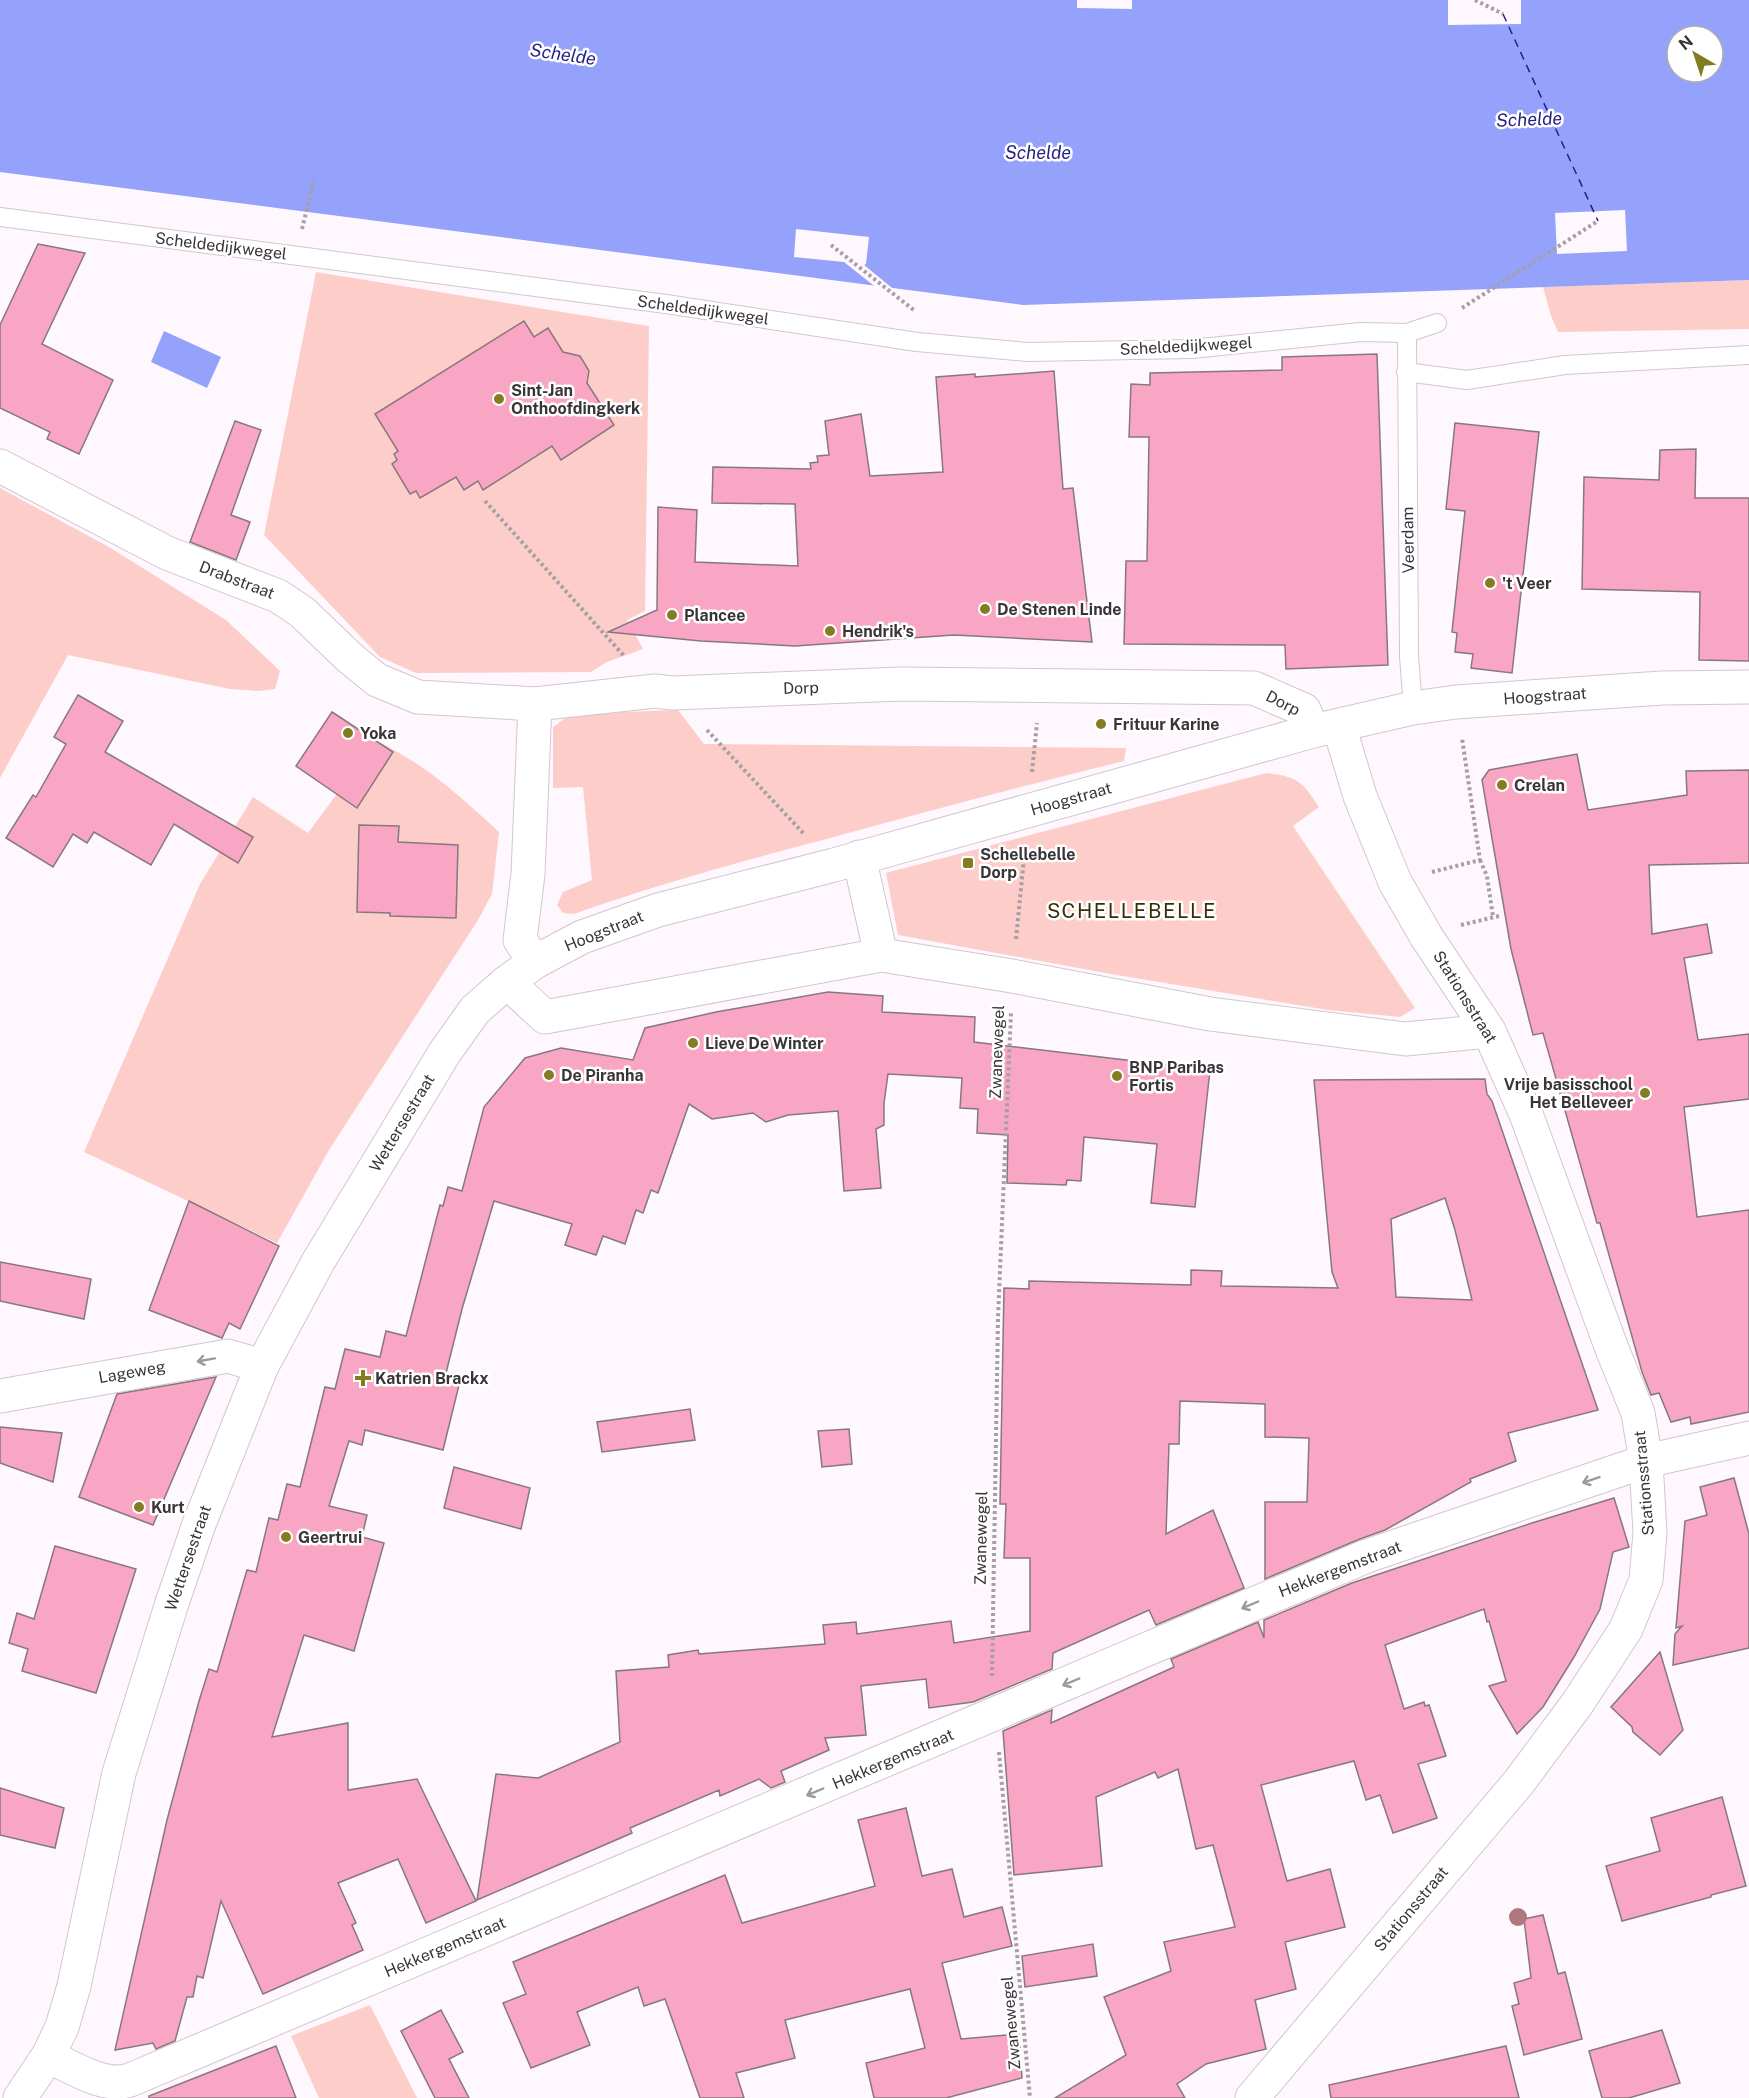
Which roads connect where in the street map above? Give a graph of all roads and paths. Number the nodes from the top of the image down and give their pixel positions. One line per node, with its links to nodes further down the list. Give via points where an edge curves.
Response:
1 (1476, 0): 2 (path)
2 (1503, 14)
3 (314, 180): 7 (path)
4 (0, 218): 7 (lane, Scheldedijkwegel)
5 (1598, 221): 8 (path)
6 (831, 245): 9 (path)
7 (296, 256): 11 (lane, Scheldedijkwegel, via 666,304 917,342 1028,352 1191,349 1362,332)
8 (1456, 311)
9 (917, 313)
10 (1437, 323): 11 (lane, Scheldedijkwegel)
11 (1407, 333): 13 (lane, Veerdam)
12 (1749, 355): 13 (lane, via 1566,365 1467,380)
13 (1406, 372): 19 (lane, Veerdam)
14 (0, 466): 18 (street, Drabstraat, via 167,553 278,596 302,612 378,680 418,697)
15 (485, 501): 17 (path)
16 (1749, 687): 19 (street, Hoogstraat, via 1662,688)
17 (664, 692): 18 (street, Dorp); 20 (street, Dorp, via 901,684 1254,688 1304,710); 23 (path)
18 (535, 704): 27 (street, via 528,874 520,940)
19 (1413, 708): 20 (street, Hoogstraat)
20 (1326, 728): 23 (street, Hoogstraat); 24 (street, Stationsstraat, via 1360,796)
21 (1463, 741): 22 (path)
22 (1480, 860): 24 (path); 25 (path, via 1496,917)
23 (846, 861): 26 (street); 27 (street, Hoogstraat, via 658,910 582,937)
24 (1395, 882): 30 (street, Stationsstraat)
25 (1467, 923)
26 (881, 955): 28 (street); 29 (street, via 545,1017)
27 (536, 962): 29 (street, Hoogstraat)
28 (1012, 976): 30 (street, via 1210,1014 1405,1040); 36 (path, Zwanewegel, via 998,1318)
29 (507, 982): 31 (street, Hoogstraat, via 475,1010)
30 (1489, 1031): 35 (street, Stationsstraat, via 1526,1114 1638,1413)
31 (445, 1052): 32 (street, Wettersestraat, via 318,1262)
32 (262, 1366): 33 (street, Lageweg, one-way to 33, via 228,1356); 37 (street, Wettersestraat, via 215,1480 119,1773 74,1986 62,2027)
33 (0, 1396)
34 (1749, 1438): 35 (street, Hekkergemstraat)
35 (1646, 1461): 36 (street, Hekkergemstraat, one-way to 36, via 1367,1556); 40 (street, Stationsstraat, via 1650,1533 1646,1580 1626,1629 1519,1782)
36 (992, 1717): 37 (street, Hekkergemstraat, one-way to 37, via 119,2084 108,2083); 39 (path, Zwanewegel, via 1002,1765)
37 (48, 2056): 38 (street, Wettersestraat)
38 (20, 2098)
39 (1030, 2098)
40 (1252, 2098)

